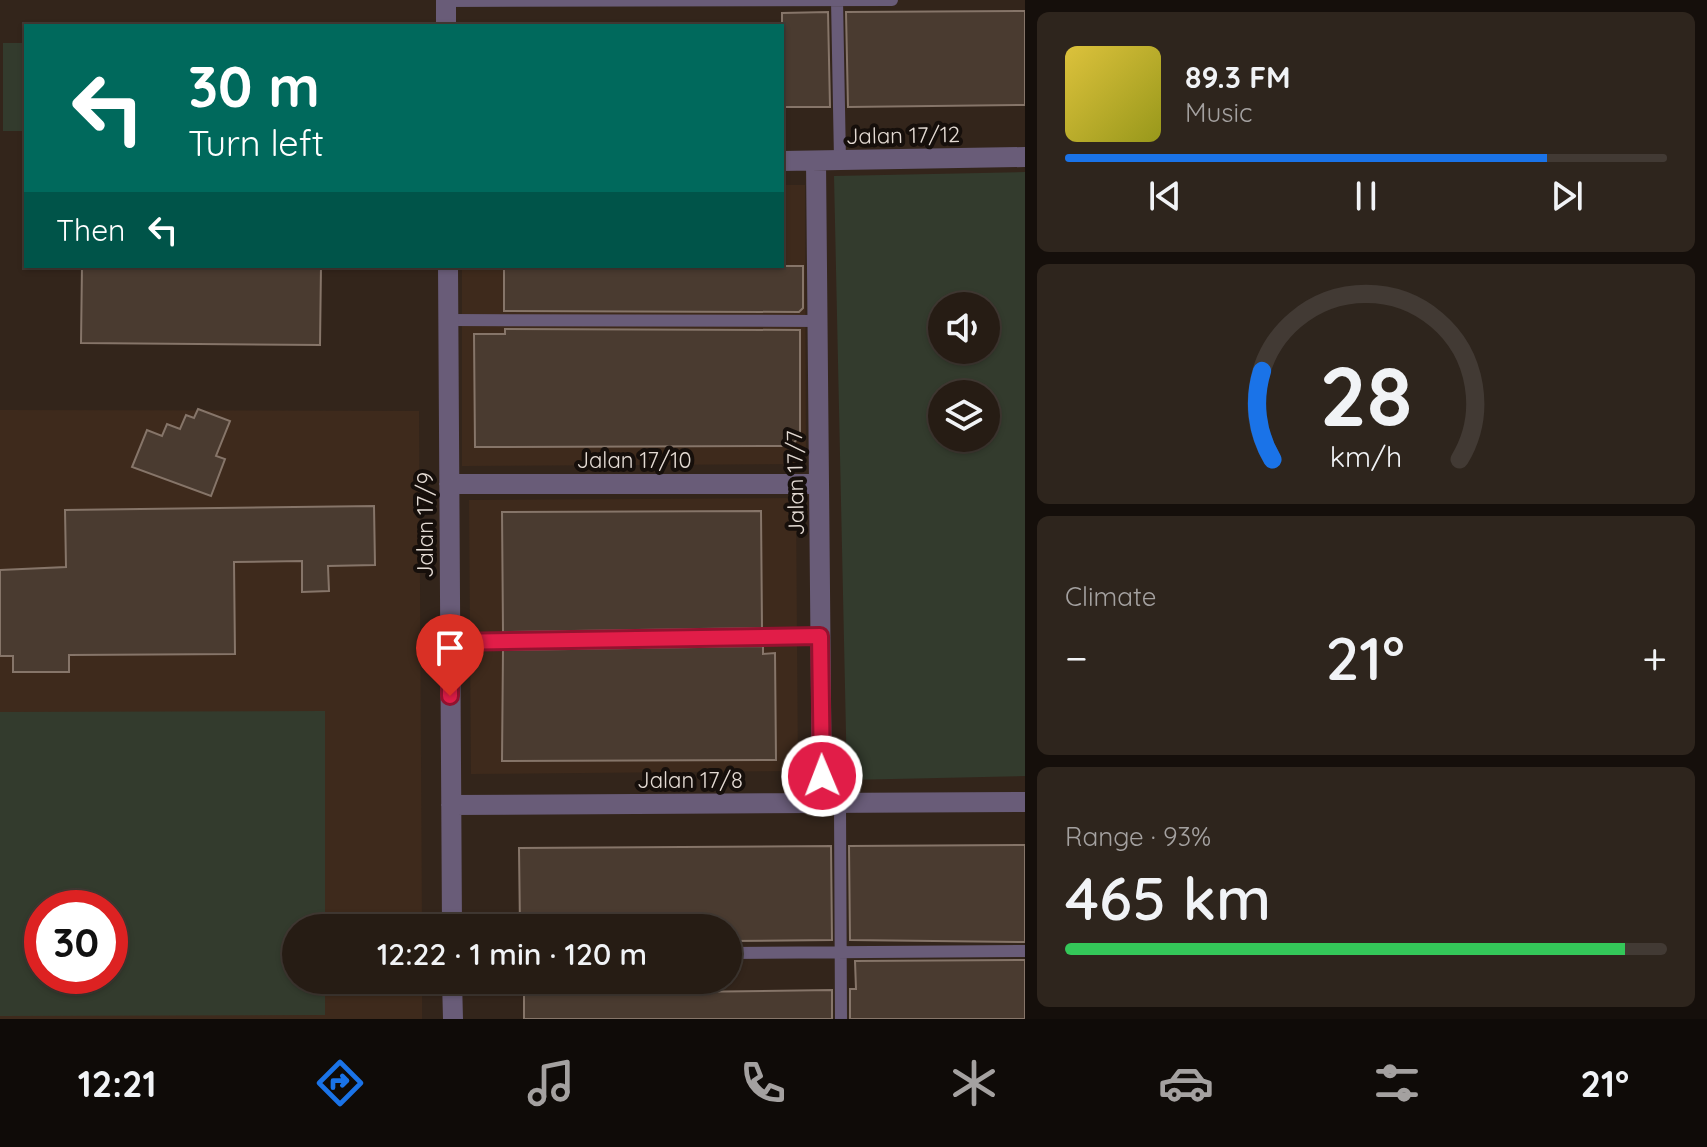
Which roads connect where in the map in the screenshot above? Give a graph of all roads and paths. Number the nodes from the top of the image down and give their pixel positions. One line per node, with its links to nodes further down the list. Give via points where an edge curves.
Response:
1 (446, 0): 2 (lane); 4 (street)
2 (837, 0): 3 (lane); 6 (lane)
3 (892, 0)
4 (446, 24)
5 (1025, 157): 6 (street, Jalan 17/12)
6 (840, 160): 8 (street, Jalan 17/12)
7 (784, 161): 8 (street, Jalan 17/12)
8 (816, 161): 11 (street, Jalan 17/7)
9 (448, 268): 10 (street, Jalan 17/9)
10 (448, 320): 11 (lane); 12 (street, Jalan 17/9)
11 (818, 321): 13 (street, Jalan 17/7)
12 (449, 484): 13 (street, Jalan 17/10); 15 (street, Jalan 17/9)
13 (819, 484): 14 (street, Jalan 17/7)
14 (820, 636): 15 (lane); 17 (street, Jalan 17/7)
15 (450, 642): 18 (street, Jalan 17/9)
16 (1025, 802): 17 (street, Jalan 17/8)
17 (831, 804): 18 (street, Jalan 17/8); 21 (lane)
18 (451, 805): 19 (street, Jalan 17/9)
19 (452, 914)
20 (1025, 951): 21 (lane)
21 (841, 952): 22 (lane); 25 (lane)
22 (742, 953)
23 (452, 994): 24 (street)
24 (453, 1019)
25 (841, 1019)

